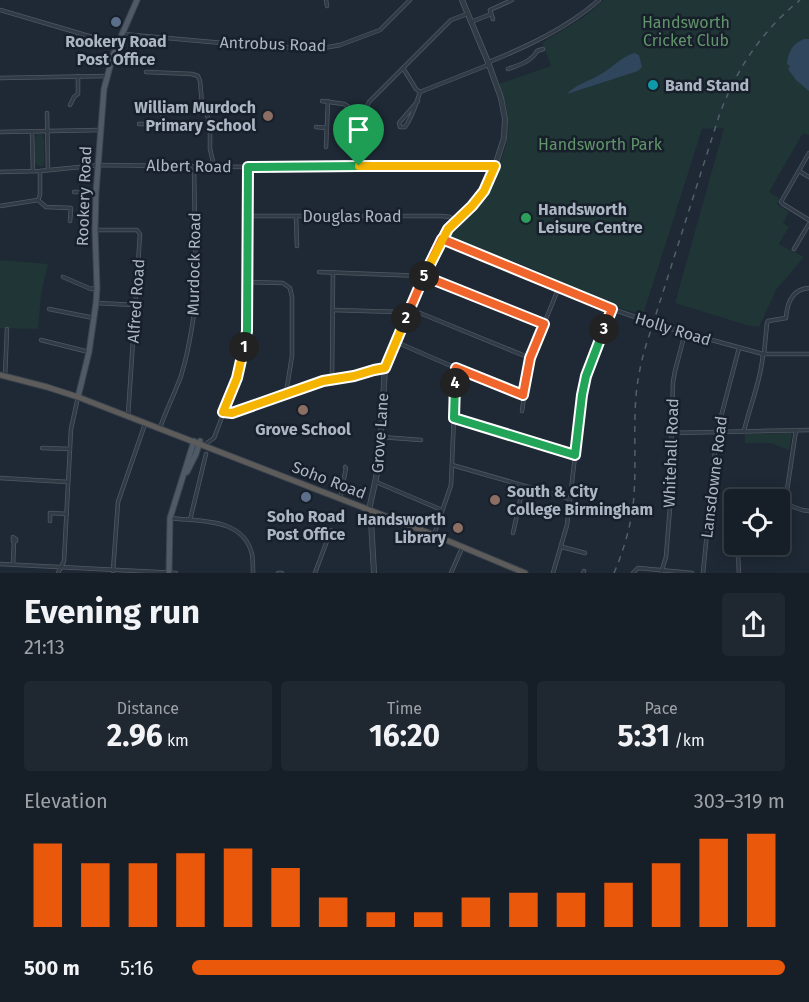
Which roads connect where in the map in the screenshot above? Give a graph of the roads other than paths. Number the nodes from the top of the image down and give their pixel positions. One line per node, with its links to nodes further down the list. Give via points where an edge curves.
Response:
1 (137, 0): 13 (main road, Rookery Road)
2 (326, 0): 7 (street)
3 (410, 0): 13 (street, Antrobus Road, via 380,30 340,45 318,48)
4 (462, 0): 9 (street, Grove Lane)
5 (512, 0): 10 (street, via 490,10)
6 (599, 0): 14 (street)
7 (327, 6)
8 (0, 10): 15 (street)
9 (468, 13): 12 (street, Grove Lane); 19 (street, via 451,20)
10 (491, 14): 11 (street); 12 (street)
11 (493, 19)
12 (471, 22): 18 (street, Grove Lane)
13 (121, 34): 15 (main road, Rookery Road)
14 (534, 43): 17 (street); 18 (street)
15 (117, 44): 22 (main road, Rookery Road)
16 (543, 49): 17 (street)
17 (537, 51): 20 (street, via 527,62)
18 (488, 63): 25 (street); 49 (street, Grove Lane, via 505,119)
19 (403, 68): 25 (street); 32 (street, via 369,102)
20 (507, 69)
21 (78, 76): 22 (street); 23 (street); 30 (street, via 78,94)
22 (107, 76): 40 (main road, Rookery Road)
23 (0, 78)
24 (148, 79): 34 (street, via 147,72 198,76 202,104)
25 (420, 92): 29 (street)
26 (162, 100): 37 (street)
27 (321, 101): 28 (street)
28 (328, 101): 32 (street, via 344,104); 39 (street)
29 (417, 101): 29 (street, via 405,127 400,127 399,123)
30 (70, 105)
31 (47, 113): 43 (street)
32 (362, 115): 48 (street)
33 (145, 117): 36 (street)
34 (210, 122): 37 (street); 47 (street)
35 (139, 124): 36 (street)
36 (145, 124): 37 (street)
37 (163, 124)
38 (316, 128): 39 (street)
39 (327, 128): 44 (street)
40 (101, 130): 43 (street); 46 (main road, Rookery Road)
41 (0, 132): 42 (street)
42 (32, 132): 43 (street); 53 (street)
43 (47, 132): 52 (street)
44 (326, 147)
45 (809, 153): 55 (street)
46 (98, 165): 50 (street, Albert Road); 52 (street, Albert Road); 59 (main road, Rookery Road)
47 (214, 166): 50 (street, Albert Road); 51 (street, Albert Road)
48 (359, 166): 49 (street, Albert Road); 51 (street, Albert Road)
49 (495, 166): 65 (street, Grove Lane, via 484,191)
50 (194, 167): 108 (street, Murdock Road, via 194,318 180,376)
51 (248, 167): 62 (street)
52 (48, 170): 54 (street, Albert Road)
53 (33, 171): 54 (street, Albert Road); 56 (street, Albert Road)
54 (40, 171): 60 (street)
55 (799, 171): 57 (street); 66 (street, via 781,202)
56 (0, 172)
57 (809, 177)
58 (74, 192): 59 (street)
59 (96, 192): 67 (main road, Rookery Road)
60 (38, 200): 61 (street); 64 (street, via 46,207 71,208)
61 (0, 206)
62 (248, 216): 63 (street, Douglas Road); 74 (street)
63 (296, 216): 65 (street, Douglas Road, via 442,216); 69 (street)
64 (70, 221)
65 (454, 221): 68 (street, Grove Lane)
66 (809, 222): 70 (street)
67 (95, 230): 77 (main road, Rookery Road); 80 (street, Alfred Road, via 140,232)
68 (442, 239): 73 (street, Grove Lane); 76 (street, Holly Road)
69 (297, 246)
70 (794, 249)
71 (319, 272): 72 (street)
72 (333, 272): 73 (street); 83 (street)
73 (424, 276): 84 (street, Grove Lane); 86 (street)
74 (247, 282): 100 (street, via 284,283 290,288 292,356); 104 (street, via 243,354)
75 (63, 286): 77 (street, via 65,278)
76 (559, 287): 82 (street, Holly Road); 86 (street)
77 (97, 288): 79 (main road, Rookery Road)
78 (809, 288): 93 (street, via 794,296 786,308 786,318 767,323)
79 (96, 303): 80 (street); 85 (main road, Rookery Road)
80 (135, 304): 105 (street, Alfred Road)
81 (49, 309): 85 (street)
82 (612, 309): 88 (street, Holly Road, bridge); 122 (street, via 586,376)
83 (333, 310): 84 (street); 99 (street)
84 (409, 312): 90 (street, Grove Lane); 95 (street)
85 (94, 318): 92 (main road, Rookery Road)
86 (544, 324): 95 (street)
87 (8, 329): 98 (street)
88 (685, 333): 91 (street, Holly Road); 113 (street, Whitehall Road, via 675,371)
89 (41, 340): 92 (street)
90 (396, 342): 96 (street, Grove Lane); 97 (street)
91 (739, 348): 93 (street, Holly Road); 112 (street, Lansdowne Road)
92 (89, 352): 102 (main road, Rookery Road)
93 (764, 354): 94 (street, Holly Road); 111 (street)
94 (809, 354)
95 (530, 358): 101 (street)
96 (385, 368): 99 (street); 114 (street, Grove Lane)
97 (456, 368): 101 (street); 106 (street)
98 (3, 376): 102 (highway, Soho Road)
99 (332, 379): 100 (street)
100 (286, 393): 104 (street, via 232,413)
101 (523, 395): 103 (street)
102 (78, 397): 105 (highway, Soho Road); 119 (street)
103 (522, 411)
104 (223, 412): 117 (street, via 214,438)
105 (128, 416): 107 (highway, Soho Road)
106 (454, 418): 122 (street); 123 (street)
107 (146, 422): 108 (highway, Soho Road); 149 (street, via 118,502)
108 (160, 428): 116 (highway, Soho Road)
109 (796, 430): 110 (street); 111 (street); 133 (street, via 786,497 791,506)
110 (809, 430)
111 (744, 431): 112 (street)
112 (717, 432): 113 (street); 162 (street, Lansdowne Road)
113 (671, 433): 150 (street, Whitehall Road, via 669,517)
114 (381, 437): 115 (street); 127 (street, Grove Lane)
115 (421, 440)
116 (198, 442): 117 (highway, Soho Road); 120 (highway, Soho Road); 135 (main road)
117 (207, 443): 120 (highway, Soho Road)
118 (42, 448): 119 (street)
119 (70, 449): 126 (street)
120 (224, 452): 129 (highway, Soho Road)
121 (206, 454): 136 (street)
122 (575, 455): 130 (street)
123 (452, 465): 128 (street); 132 (street, via 451,485)
124 (345, 467): 129 (street)
125 (0, 478): 126 (street)
126 (68, 482): 134 (street)
127 (376, 482): 131 (street, Grove Lane); 132 (street)
128 (523, 487): 130 (street); 139 (street)
129 (340, 499): 131 (highway, Soho Road)
130 (570, 500): 143 (street)
131 (369, 510): 140 (highway, Soho Road); 156 (street)
132 (442, 510): 140 (street)
133 (809, 511)
134 (67, 514): 137 (street, via 47,513); 148 (street)
135 (170, 518): 136 (street); 152 (main road)
136 (190, 520): 154 (street, via 222,524 238,532 250,548)
137 (50, 521)
138 (331, 530): 155 (street)
139 (513, 533)
140 (434, 535): 142 (highway, Soho Road)
141 (14, 541): 147 (street)
142 (463, 546): 157 (street); 158 (highway, Soho Road)
143 (562, 547): 144 (street); 159 (street)
144 (585, 553)
145 (738, 556): 163 (street)
146 (0, 564): 147 (street)
147 (13, 565): 148 (street)
148 (62, 567): 149 (street); 151 (street)
149 (113, 571): 152 (street)
150 (662, 572): 160 (street, via 638,568); 161 (street)
151 (58, 573)
152 (169, 573): 153 (street)
153 (176, 573)
154 (253, 573)
155 (315, 573)
156 (374, 573)
157 (451, 573)
158 (523, 573)
159 (553, 573)
160 (633, 573)
161 (692, 573)
162 (703, 573)
163 (739, 573)

